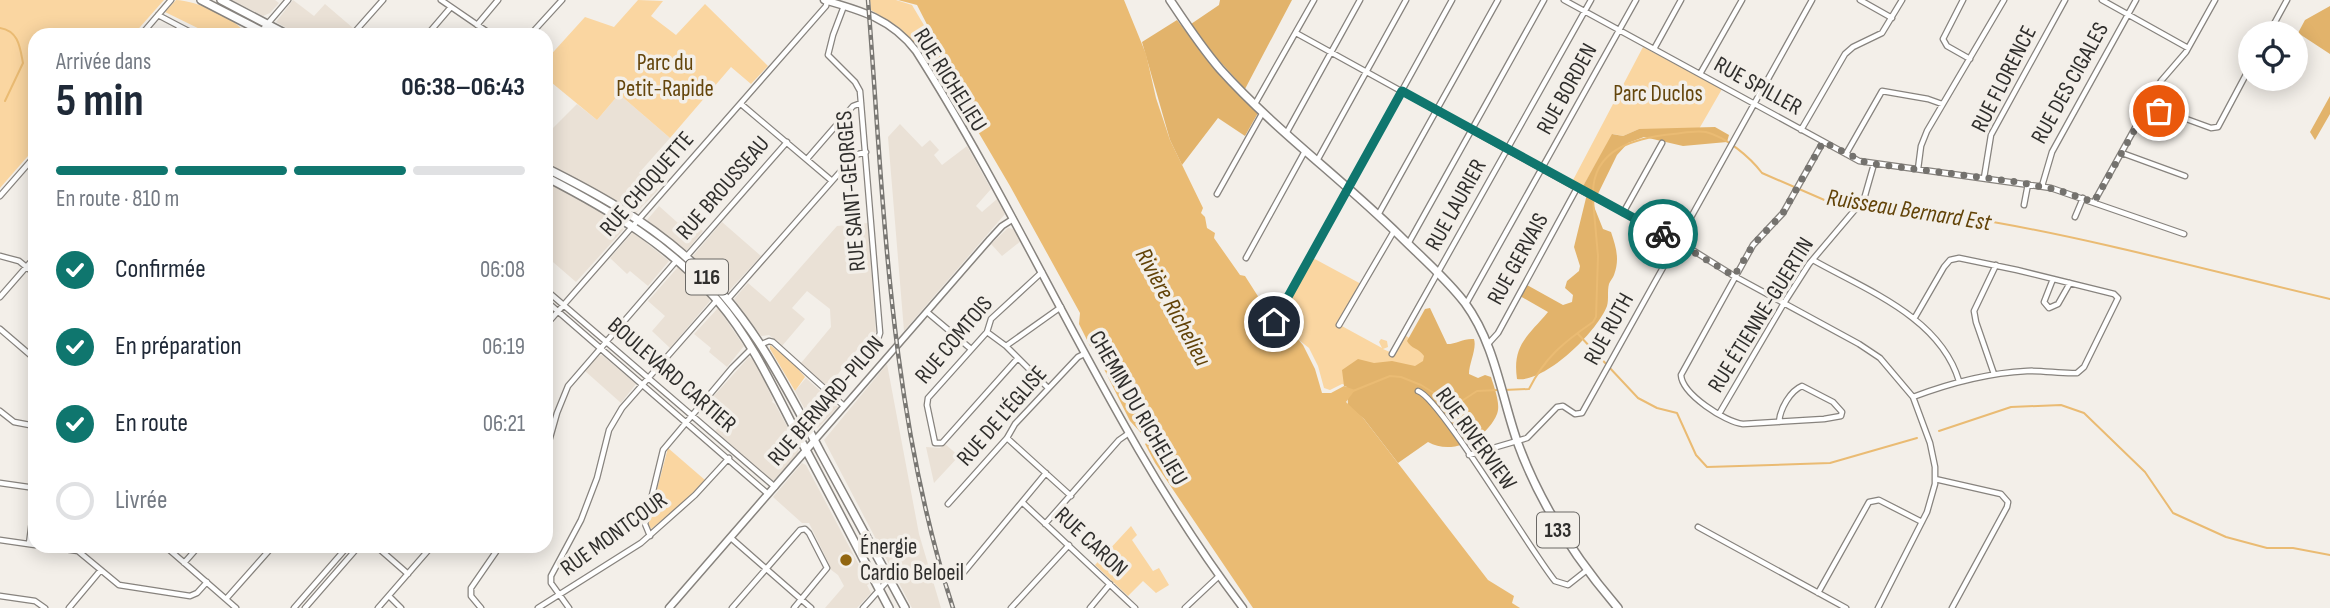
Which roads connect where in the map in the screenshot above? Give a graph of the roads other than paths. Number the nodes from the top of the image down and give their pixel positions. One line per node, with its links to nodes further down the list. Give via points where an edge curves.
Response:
1 (171, 0): 36 (street)
2 (201, 0): 42 (main road)
3 (221, 0): 43 (main road)
4 (288, 0): 44 (street)
5 (383, 0): 45 (street)
6 (441, 0): 33 (street)
7 (498, 0): 39 (street)
8 (562, 0): 48 (street)
9 (1170, 0): 61 (main road, 133, via 1213,60)
10 (1314, 0): 50 (street)
11 (1360, 0): 53 (street)
12 (1406, 0): 55 (street)
13 (1452, 0): 58 (street)
14 (1497, 0): 65 (street)
15 (1544, 0): 67 (street)
16 (1564, 0): 34 (street, RUE SPILLER)
17 (1591, 0): 34 (street, RUE LAURIER)
18 (1636, 0): 49 (street, RUE BORDEN)
19 (1681, 0): 52 (street)
20 (1742, 0): 56 (street)
21 (1812, 0): 62 (street, RUE RUTH)
22 (1860, 0): 37 (street)
23 (1902, 0): 37 (street)
24 (1963, 0): 54 (street, via 1943,39)
25 (2003, 0): 54 (street)
26 (2065, 0): 86 (street, RUE FLORENCE, via 1991,135)
27 (2102, 0): 35 (street)
28 (2136, 0): 35 (street, RUE DES CIGALES)
29 (2215, 0): 51 (street)
30 (2287, 0): 38 (street)
31 (825, 1): 32 (main road, RUE RICHELIEU); 60 (street, RUE CHOQUETTE, via 821,12)
32 (844, 6): 59 (street, RUE SAINT-GEORGES, via 828,55 857,84); 101 (main road, RUE RICHELIEU, via 882,19 912,45)
33 (451, 7): 39 (street); 46 (street)
34 (1585, 11): 49 (street, RUE SPILLER); 74 (street, RUE LAURIER)
35 (2128, 14): 51 (street); 90 (street, RUE DES CIGALES, via 2052,152)
36 (158, 15): 40 (street); 41 (street)
37 (1892, 18): 68 (street, via 1880,35 1845,54)
38 (2276, 21)
39 (477, 25): 47 (street)
40 (179, 27)
41 (147, 28)
42 (258, 28)
43 (259, 28)
44 (264, 28)
45 (358, 28)
46 (433, 28)
47 (482, 28)
48 (536, 28)
49 (1619, 30): 52 (street, RUE SPILLER); 82 (street, RUE BORDEN)
50 (1296, 33): 53 (street); 61 (street)
51 (2188, 48): 64 (street)
52 (1654, 50): 56 (street, RUE SPILLER)
53 (1331, 52): 55 (street); 69 (street)
54 (1970, 59): 63 (street)
55 (1367, 72): 58 (street); 78 (street)
56 (1700, 74): 62 (street, RUE SPILLER)
57 (2238, 90): 64 (street, via 2218,127)
58 (1402, 91): 65 (street); 91 (street)
59 (861, 103): 75 (street, RUE SAINT-GEORGES); 79 (street, via 853,106)
60 (741, 104): 70 (street); 102 (street, RUE CHOQUETTE)
61 (1255, 104): 66 (main road, 133)
62 (1754, 104): 68 (street, RUE SPILLER); 105 (street, RUE RUTH)
63 (1942, 104): 77 (street, via 1882,91); 83 (street, via 1923,140)
64 (2148, 106): 76 (street)
65 (1437, 110): 67 (street); 99 (street)
66 (1263, 111): 69 (main road, 133); 93 (street)
67 (1472, 130): 74 (street); 106 (street)
68 (1801, 130): 71 (street, RUE SPILLER)
69 (1287, 132): 73 (main road, 133)
70 (787, 142): 79 (street); 108 (street, RUE BROUSSEAU)
71 (1823, 142): 77 (street, RUE SPILLER); 116 (street, via 1783,213 1753,245)
72 (1662, 143): 98 (street)
73 (1307, 149): 78 (main road, 133); 109 (street)
74 (1507, 149): 82 (street); 115 (street, RUE LAURIER)
75 (866, 152): 88 (street, via 855,155); 139 (street, RUE SAINT-GEORGES, via 880,333)
76 (2122, 153): 85 (street); 96 (street)
77 (1846, 154): 81 (street, RUE SPILLER)
78 (1318, 159): 91 (main road, 133)
79 (807, 160): 88 (street)
80 (28, 164): 94 (street)
81 (1874, 164): 83 (street, RUE SPILLER); 111 (street, RUE ÉTIENNE-GUERTIN, via 1864,199)
82 (1543, 169): 92 (street); 124 (street, RUE BORDEN)
83 (1918, 169): 86 (street, RUE SPILLER)
84 (553, 172): 102 (main road, 116, via 598,195)
85 (2185, 176)
86 (1984, 178): 89 (street, RUE SPILLER)
87 (553, 181): 102 (main road, 116)
88 (832, 181): 121 (street)
89 (2028, 184): 90 (street, RUE SPILLER); 97 (street)
90 (2042, 186): 95 (street, RUE SPILLER)
91 (1349, 188): 99 (main road, 133); 132 (street)
92 (1579, 189): 98 (street); 138 (street, RUE GERVAIS)
93 (1217, 194)
94 (0, 196)
95 (2083, 198): 96 (street, RUE SPILLER); 100 (street)
96 (2094, 202): 104 (street, RUE SPILLER)
97 (2024, 205)
98 (1623, 213): 105 (street)
99 (1378, 215): 103 (main road, 133)
100 (2075, 217)
101 (1013, 219): 114 (main road, CHEMIN DU RICHELIEU); 129 (street, RUE BERNARD-PILON)
102 (636, 223): 108 (main road, 116); 110 (main road, 116); 125 (street, RUE CHOQUETTE)
103 (1394, 230): 106 (main road, 133); 133 (street)
104 (2184, 234)
105 (1678, 242): 116 (street); 166 (street, RUE RUTH, via 1582,413 1557,407 1527,438)
106 (1408, 244): 115 (main road, 133)
107 (0, 256): 113 (street)
108 (686, 257): 121 (main road, 116)
109 (1246, 258)
110 (677, 260): 122 (main road, 116); 136 (street, RUE BROUSSEAU)
111 (1813, 260): 123 (street, RUE ÉTIENNE-GUERTIN); 131 (street)
112 (1996, 265): 117 (street); 131 (street, via 1950,260); 148 (street, via 1974,311)
113 (27, 267): 120 (street)
114 (1042, 272): 127 (main road, CHEMIN DU RICHELIEU); 135 (street, RUE COMTOIS, via 991,319)
115 (1438, 274): 124 (main road, 133); 146 (street, RUE LAURIER)
116 (1734, 276): 123 (street); 157 (street, via 1681,375 1684,387)
117 (2053, 279): 118 (street); 118 (street, via 2044,298 2049,308 2058,304)
118 (2070, 283): 148 (street, via 2118,299 2081,371)
119 (553, 296): 125 (street, BOULEVARD CARTIER)
120 (0, 298)
121 (728, 299): 137 (main road, 116)
122 (718, 300): 141 (main road, 116); 149 (street)
123 (1784, 303): 154 (street, via 1880,358); 157 (street, RUE ÉTIENNE-GUERTIN)
124 (1465, 304): 138 (main road, 133)
125 (564, 305): 128 (street, RUE CHOQUETTE); 136 (street, BOULEVARD CARTIER)
126 (553, 307): 128 (street, BOULEVARD CARTIER)
127 (1061, 307): 140 (street); 145 (main road, CHEMIN DU RICHELIEU)
128 (558, 312): 130 (street, RUE CHOQUETTE); 142 (street, BOULEVARD CARTIER)
129 (927, 312): 143 (street); 155 (street, RUE BERNARD-PILON)
130 (553, 317)
131 (1914, 318): 150 (street, via 1952,360)
132 (1274, 322)
133 (1339, 325)
134 (0, 329): 144 (street)
135 (987, 332): 140 (street); 143 (street, RUE COMTOIS)
136 (606, 342): 142 (street, RUE BROUSSEAU); 149 (street, BOULEVARD CARTIER)
137 (762, 344): 155 (street, via 773,342); 165 (main road, 116)
138 (1488, 344): 166 (main road, 133)
139 (876, 345)
140 (1006, 346): 147 (street)
141 (752, 348): 158 (street); 167 (main road, 116)
142 (600, 349): 151 (street, BOULEVARD CARTIER); 162 (street, RUE BROUSSEAU, via 566,391)
143 (971, 349): 147 (street, RUE COMTOIS, via 927,399 937,444)
144 (28, 353)
145 (1084, 354): 152 (street, RUE DE L'ÉGLISE); 163 (main road, CHEMIN DU RICHELIEU)
146 (1392, 354)
147 (1017, 359): 152 (street)
148 (1994, 374): 150 (street)
149 (648, 379): 151 (street); 158 (street, BOULEVARD CARTIER)
150 (1959, 381): 154 (street)
151 (642, 386): 159 (street, BOULEVARD CARTIER); 209 (street, via 613,422 587,507 551,574)
152 (1048, 388): 164 (street, RUE DE L'ÉGLISE)
153 (1419, 391): 169 (street, RUE RIVERVIEW)
154 (1913, 397): 172 (street, via 1930,443)
155 (844, 406): 165 (street, RUE BERNARD-PILON)
156 (0, 411): 161 (street, via 13,422)
157 (1719, 414): 160 (street, via 1743,424)
158 (691, 416): 159 (street); 168 (street, BOULEVARD CARTIER)
159 (685, 422): 170 (street, BOULEVARD CARTIER); 183 (street, via 660,458 645,524)
160 (1779, 422): 160 (street, via 1837,418 1842,412 1802,386 1793,391)
161 (28, 425)
162 (553, 425)
163 (1129, 433): 177 (street); 203 (main road, CHEMIN DU RICHELIEU)
164 (1007, 438): 171 (street); 179 (street, RUE DE L'ÉGLISE)
165 (815, 440): 167 (main road, RUE BERNARD-PILON); 204 (main road, 116)
166 (1517, 440): 169 (street, RUE RUTH); 199 (main road, 133, via 1549,512)
167 (806, 450): 175 (main road, RUE BERNARD-PILON); 207 (main road, 116)
168 (734, 453): 170 (street, RUE MONTCOUR); 175 (street, BOULEVARD CARTIER)
169 (1469, 455): 199 (street, RUE RIVERVIEW, via 1555,581 1567,584)
170 (728, 460): 176 (street, BOULEVARD CARTIER); 183 (street, RUE MONTCOUR)
171 (1046, 473): 177 (street); 178 (street)
172 (1935, 479): 180 (street); 239 (street, via 2001,494 2008,502)
173 (0, 483): 174 (street)
174 (28, 487)
175 (775, 487): 176 (main road, RUE BERNARD-PILON)
176 (769, 494): 184 (main road, RUE BERNARD-PILON)
177 (1071, 496): 181 (street)
178 (1022, 502): 181 (street, RUE CARON); 201 (street)
179 (948, 504)
180 (1922, 522): 208 (street, via 1879,500 1869,502); 238 (street)
181 (1045, 524): 187 (street, RUE CARON)
182 (1698, 527): 208 (street)
183 (650, 536): 209 (street, RUE MONTCOUR)
184 (731, 538): 198 (street); 214 (main road, RUE BERNARD-PILON)
185 (0, 540): 186 (street)
186 (28, 544)
187 (1069, 545): 206 (street, RUE CARON); 231 (street)
188 (80, 553): 200 (street)
189 (173, 553): 197 (street)
190 (193, 553): 197 (street)
191 (267, 553): 212 (street)
192 (342, 553): 218 (street)
193 (353, 553): 219 (street)
194 (384, 553): 202 (street)
195 (426, 553): 202 (street)
196 (495, 553): 222 (street, via 472,584 471,594)
197 (184, 563): 205 (street)
198 (766, 569): 213 (street); 213 (street, via 805,529 827,568); 225 (street)
199 (1587, 570): 236 (main road, 133)
200 (100, 571): 205 (street, via 120,586 188,595); 216 (street)
201 (964, 572)
202 (408, 574): 211 (street)
203 (1219, 576): 234 (street); 235 (main road, CHEMIN DU RICHELIEU)
204 (889, 579): 207 (street); 230 (main road, 116)
205 (207, 582): 212 (street)
206 (1110, 584): 232 (street); 233 (street, RUE CARON)
207 (879, 590): 228 (street); 229 (main road, 116)
208 (1818, 593): 237 (street)
209 (559, 595): 223 (street, RUE MONTCOUR); 224 (street)
210 (0, 596): 215 (street, via 35,601)
211 (389, 596): 220 (street); 221 (street)
212 (226, 599): 217 (street)
213 (801, 600): 226 (street); 227 (street)
214 (671, 607)
215 (45, 608)
216 (69, 608)
217 (236, 608)
218 (294, 608)
219 (305, 608)
220 (378, 608)
221 (401, 608)
222 (481, 608)
223 (538, 608)
224 (569, 608)
225 (732, 608)
226 (794, 608)
227 (811, 608)
228 (863, 608)
229 (889, 608)
230 (905, 608)
231 (1012, 608)
232 (1090, 608)
233 (1135, 608)
234 (1185, 608)
235 (1243, 608)
236 (1618, 608)
237 (1846, 608)
238 (1878, 608)
239 (1952, 608)

